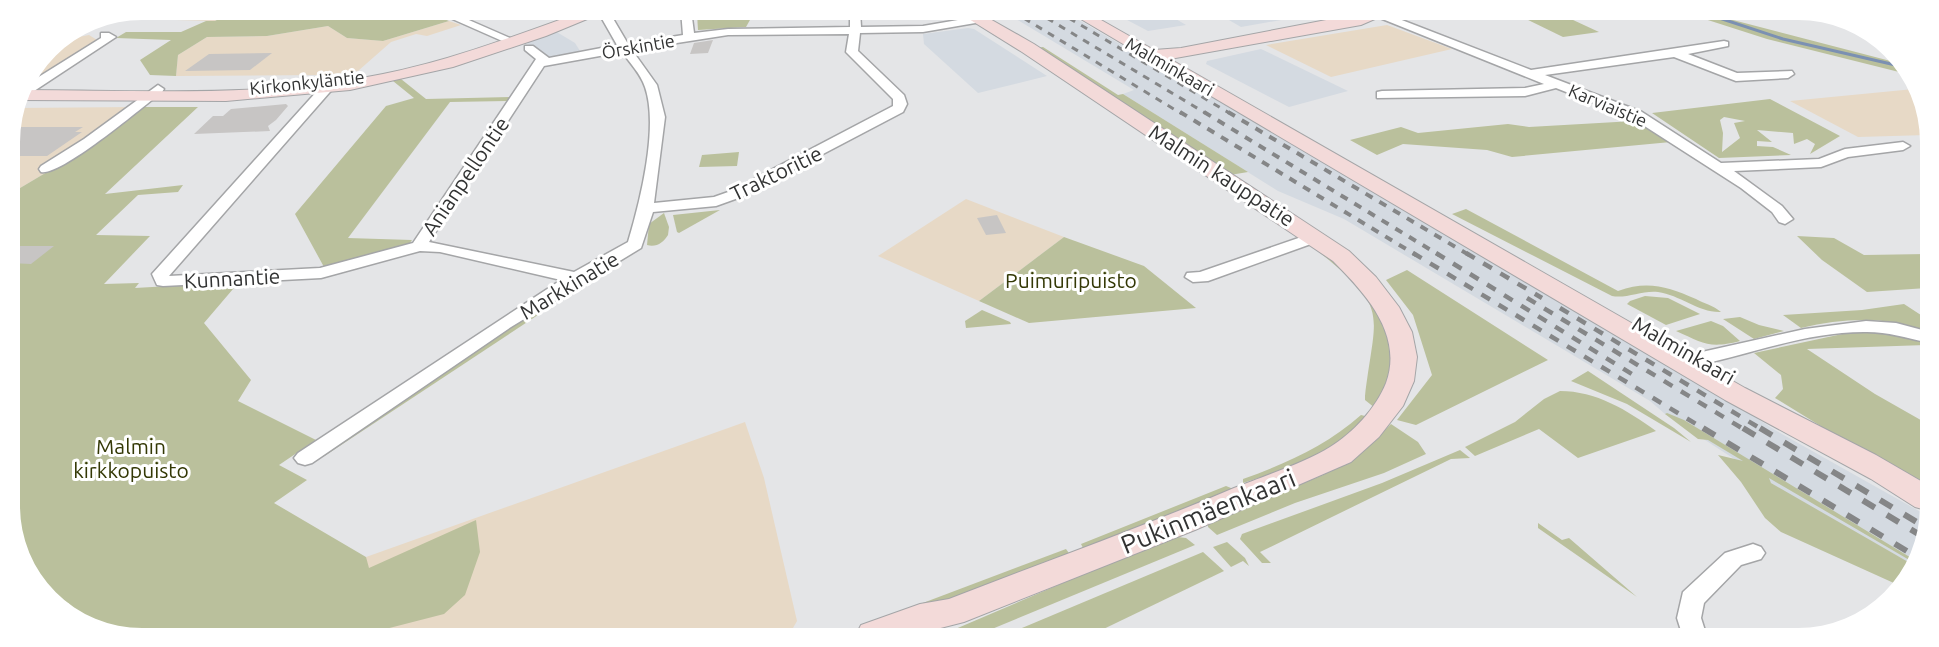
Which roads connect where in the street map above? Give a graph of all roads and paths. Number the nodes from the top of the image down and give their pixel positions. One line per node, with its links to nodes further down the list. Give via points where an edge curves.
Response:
1 (461, 20): 15 (street)
2 (567, 20): 15 (main road, Kirkonkyläntie)
3 (610, 20): 17 (street, Markkinatie)
4 (687, 20): 14 (street)
5 (855, 20): 12 (street)
6 (961, 20): 12 (street, Örskintie, via 937,28)
7 (984, 20): 34 (main road, Malmin kauppatie)
8 (1093, 20): 18 (main road, Malminkaari)
9 (1106, 20): 18 (main road, Malminkaari)
10 (1337, 20): 18 (main road)
11 (1392, 20): 21 (street, Karviaistie)
12 (854, 31): 14 (street, Örskintie, via 758,30); 32 (street, Traktoritie, via 852,52 900,100 898,109 736,194 716,201)
13 (105, 35): 23 (street, via 110,37)
14 (689, 37): 17 (street, Örskintie)
15 (515, 43): 20 (street, via 543,58); 25 (main road, Kirkonkyläntie, via 424,70)
16 (1724, 44): 19 (street)
17 (624, 48): 20 (street, Örskintie); 32 (street, Markkinatie, via 651,85 658,117)
18 (1158, 53): 40 (main road, Malminkaari, via 1233,102 1482,245 1567,285)
19 (1675, 53): 21 (street); 22 (street, via 1736,77)
20 (540, 63): 35 (street, Anianpellontie, via 422,237)
21 (1531, 73): 24 (street, Karviaistie)
22 (1788, 74)
23 (34, 84)
24 (1558, 84): 28 (street, via 1519,92); 30 (street, Karviaistie, via 1645,119)
25 (331, 85): 27 (main road, Kirkonkyläntie, via 240,95); 35 (street, Kunnantie, via 160,274 163,281 321,273)
26 (30, 91): 27 (main road, Kirkonkyläntie)
27 (153, 92): 31 (street, via 89,142)
28 (1382, 95)
29 (1903, 146): 30 (street, via 1845,153 1821,163)
30 (1719, 167): 33 (street, Karviaistie, via 1757,193)
31 (46, 169)
32 (646, 208): 37 (street, Markkinatie, via 635,245)
33 (1785, 219)
34 (1316, 237): 36 (street); 39 (main road, Malmin kauppatie, via 1376,289 1395,320)
35 (420, 246): 37 (street, Anianpellontie, via 440,247)
36 (1193, 277)
37 (576, 278): 41 (street, Markkinatie)
38 (1920, 336): 40 (street, via 1882,326 1851,326)
39 (1402, 348): 44 (main road, Pukinmäenkaari, via 1400,384 1387,413 1363,439 1340,455 1195,518)
40 (1694, 361): 42 (main road, Malminkaari, via 1821,443)
41 (305, 458)
42 (1920, 496)
43 (1753, 553): 45 (street, via 1733,560 1692,599)
44 (952, 612): 46 (main road, Pukinmäenkaari); 47 (main road, Pukinmäenkaari)
45 (1692, 627)
46 (894, 628)
47 (932, 628)

